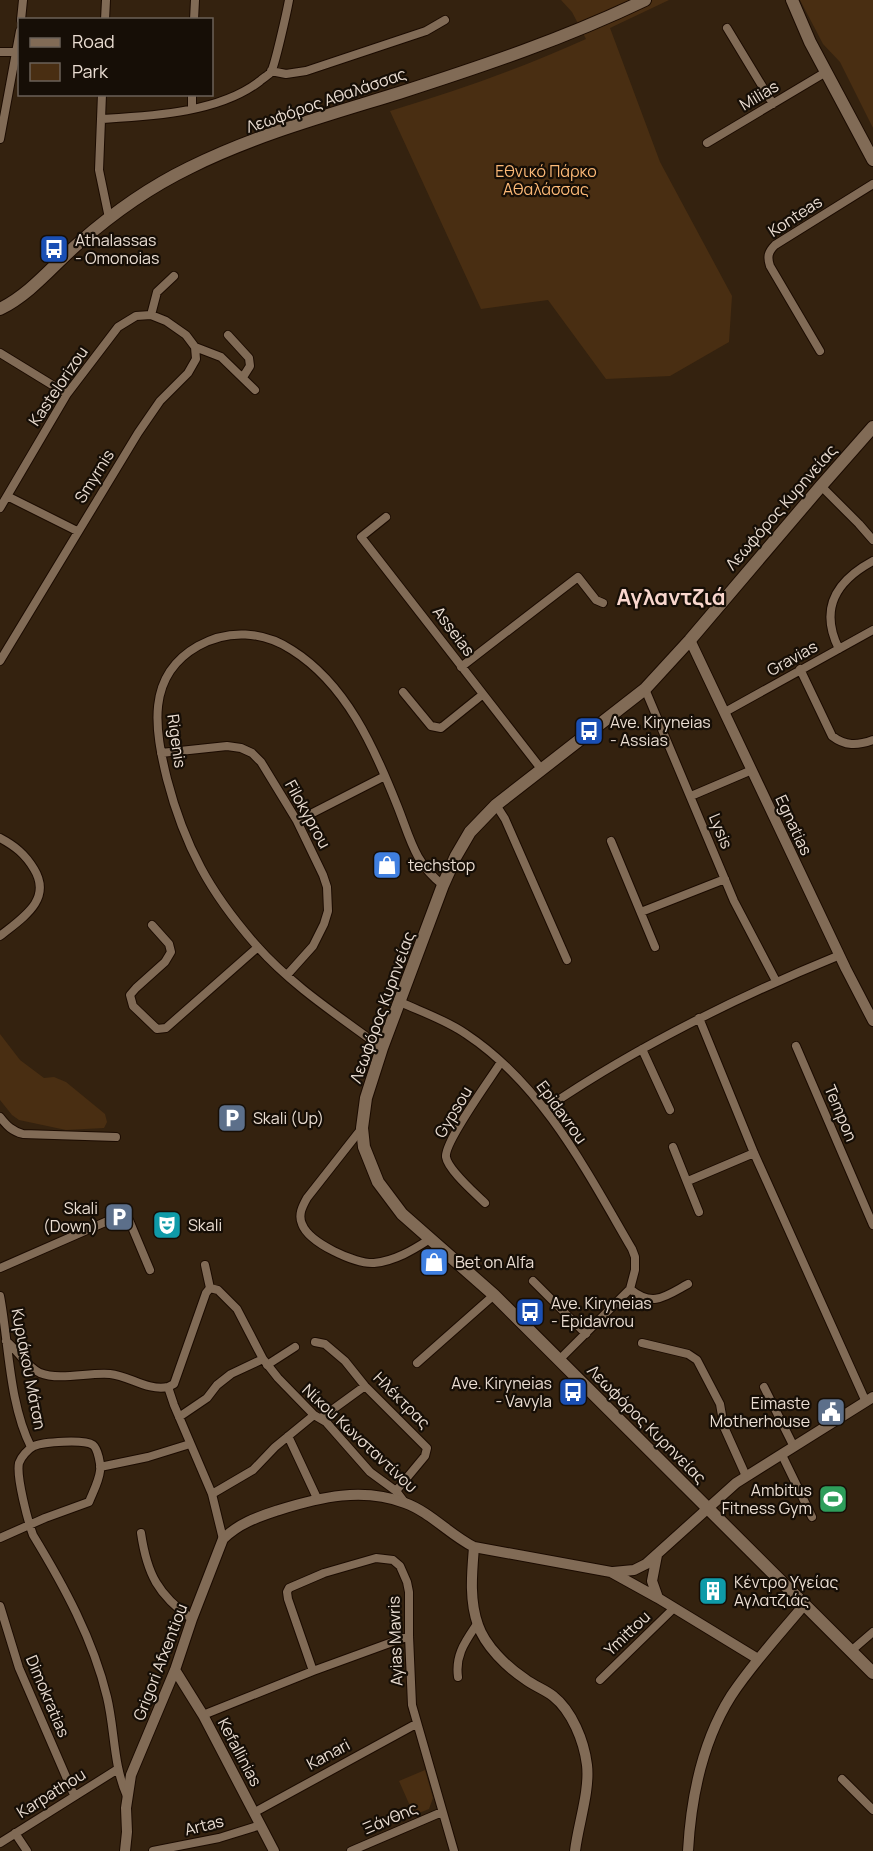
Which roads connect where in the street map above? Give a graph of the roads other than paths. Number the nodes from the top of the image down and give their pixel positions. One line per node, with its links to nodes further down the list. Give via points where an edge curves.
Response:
1 (23, 0): 7 (street)
2 (106, 0): 8 (street)
3 (195, 0): 9 (street)
4 (289, 0): 15 (street)
5 (645, 0): 26 (main road, Λεωφόρος Αθαλάσσας, via 575,33 318,118 214,157 187,169)
6 (796, 3): 16 (main road)
7 (21, 18)
8 (105, 18)
9 (194, 18)
10 (445, 20): 15 (street, via 426,31 306,71)
11 (726, 28): 19 (street)
12 (18, 45): 14 (street)
13 (0, 52): 14 (street)
14 (17, 52): 22 (street)
15 (271, 71): 20 (street, via 237,96)
16 (826, 72): 19 (street, Milias); 24 (main road)
17 (102, 96): 21 (street)
18 (192, 96): 20 (street)
19 (773, 104): 23 (street, Milias)
20 (192, 108): 21 (street, via 153,116)
21 (101, 119): 26 (street, via 99,170)
22 (0, 139)
23 (707, 143)
24 (873, 160)
25 (873, 184): 32 (street, Konteas, via 770,250 770,266)
26 (109, 218): 28 (main road, Λεωφόρος Αθαλάσσας, via 44,278)
27 (174, 276): 29 (street, via 157,292)
28 (0, 309)
29 (151, 315): 31 (street, via 186,335); 36 (street, Kastelorizou, via 136,316 118,327)
30 (228, 335): 34 (street, via 249,358 249,371)
31 (195, 347): 34 (street, via 221,357); 42 (street, Smyrnis, via 196,359 188,374 160,401)
32 (820, 351)
33 (0, 353): 36 (street)
34 (243, 377): 35 (street)
35 (255, 390)
36 (67, 394): 39 (street, Kastelorizou)
37 (873, 427): 38 (main road, Λεωφόρος Κυρηνείας)
38 (820, 486): 43 (street); 47 (main road, Λεωφόρος Κυρηνείας)
39 (7, 496): 40 (street, Kastelorizou); 42 (street)
40 (0, 508)
41 (386, 517): 50 (street, Asseias, via 361,537)
42 (77, 531): 49 (street, Smyrnis)
43 (873, 540)
44 (873, 561): 48 (street, via 849,576 837,591 830,621)
45 (603, 603): 50 (street, via 578,577)
46 (873, 630): 48 (street, Gravias)
47 (690, 640): 52 (main road, Λεωφόρος Κυρηνείας); 55 (street, Egnatias)
48 (839, 649): 51 (street, Gravias)
49 (0, 661)
50 (461, 667): 54 (street, Asseias)
51 (800, 669): 55 (street, Gravias); 56 (street, via 832,736 851,745)
52 (645, 689): 58 (main road, Λεωφόρος Κυρηνείας); 61 (street, Lysis)
53 (403, 692): 54 (street, via 431,726 441,728)
54 (482, 695): 58 (street, Asseias)
55 (725, 712): 59 (street, Egnatias)
56 (873, 740)
57 (160, 753): 60 (street, Rigenis, via 158,706 172,669 188,652 210,640 260,635 298,654 338,692 351,709); 63 (street, Filokyprou, via 226,746 252,753); 71 (street, Rigenis, via 184,834 201,869 226,909)
58 (542, 770): 62 (main road, Λεωφόρος Κυρηνείας)
59 (752, 770): 61 (street); 73 (street, Egnatias)
60 (385, 776): 63 (street); 67 (street, Rigenis, via 414,852)
61 (691, 796): 66 (street, Lysis)
62 (496, 805): 67 (main road, Λεωφόρος Κυρηνείας, via 470,832); 74 (street)
63 (297, 821): 75 (street, Filokyprou, via 323,875 328,911 313,946)
64 (0, 838): 70 (street, via 23,853 37,873 42,889 29,913)
65 (611, 841): 68 (street)
66 (725, 879): 68 (street); 76 (street, Lysis)
67 (443, 885): 77 (main road, Λεωφόρος Κυρηνείας)
68 (641, 912): 72 (street)
69 (152, 925): 71 (street, via 171,952 132,992 130,999 132,1006 157,1029 166,1028)
70 (0, 936)
71 (258, 947): 75 (street, Rigenis)
72 (656, 947)
73 (840, 955): 76 (street); 79 (street, Egnatias)
74 (567, 960)
75 (287, 975): 81 (street, Rigenis)
76 (776, 981): 78 (street)
77 (400, 1002): 81 (main road, Λεωφόρος Κυρηνείας); 83 (street, Epidavrou, via 457,1028)
78 (699, 1018): 82 (street); 90 (street)
79 (873, 1021)
80 (796, 1046): 94 (street, Tempon)
81 (382, 1048): 87 (main road, Λεωφόρος Κυρηνείας, via 366,1098)
82 (642, 1049): 84 (street); 85 (street)
83 (501, 1062): 84 (street, Epidavrou); 92 (street, Gypsou, via 460,1125 447,1153 450,1165)
84 (544, 1109): 102 (street, Epidavrou, via 632,1249 635,1270)
85 (670, 1110)
86 (0, 1117): 88 (street, via 23,1134)
87 (362, 1128): 95 (main road, Λεωφόρος Κυρηνείας, via 364,1147 378,1182 402,1214); 95 (street, via 301,1208 304,1228 341,1255 374,1263 397,1257)
88 (116, 1137)
89 (674, 1147): 91 (street)
90 (754, 1154): 91 (street); 116 (street)
91 (688, 1181): 93 (street)
92 (485, 1203)
93 (699, 1212)
94 (873, 1225)
95 (430, 1239): 103 (main road, Λεωφόρος Κυρηνείας)
96 (205, 1265): 101 (street)
97 (0, 1268): 98 (street, via 119,1216 129,1220)
98 (150, 1269)
99 (533, 1281): 105 (street)
100 (688, 1284): 102 (street, via 654,1300)
101 (210, 1288): 111 (street, Νίκου Κωνσταντίνου, via 218,1290 237,1309); 115 (street, via 174,1384)
102 (630, 1289): 105 (street)
103 (494, 1295): 110 (main road, Λεωφόρος Κυρηνείας); 112 (street)
104 (0, 1296): 106 (street, Κυριάκου Μάτση)
105 (586, 1334): 110 (street)
106 (3, 1342): 115 (street, via 47,1375 109,1374 156,1389); 121 (street, Κυριάκου Μάτση)
107 (315, 1342): 113 (street, Ηλέκτρας, via 329,1347 345,1361)
108 (642, 1343): 125 (street, via 697,1360 720,1404 724,1426)
109 (296, 1347): 111 (street)
110 (560, 1359): 130 (main road, Λεωφόρος Κυρηνείας)
111 (265, 1362): 117 (street, via 231,1374 207,1398); 118 (street, Νίκου Κωνσταντίνου)
112 (417, 1364)
113 (365, 1386): 118 (street); 126 (street, Ηλέκτρας, via 427,1448 425,1456)
114 (764, 1387): 122 (street)
115 (168, 1388): 117 (street)
116 (870, 1400): 122 (street)
117 (179, 1417): 120 (street)
118 (318, 1417): 119 (street); 126 (street, Νίκου Κωνσταντίνου, via 370,1472)
119 (288, 1436): 127 (street, via 253,1470); 128 (street)
120 (190, 1444): 124 (street); 127 (street)
121 (31, 1447): 124 (street, via 87,1443 96,1448); 132 (street, via 23,1455 18,1474)
122 (794, 1447): 123 (street)
123 (782, 1455): 125 (street); 131 (street)
124 (100, 1467): 132 (street, via 89,1502)
125 (746, 1476): 130 (street)
126 (396, 1491): 129 (street, Νίκου Κωνσταντίνου)
127 (212, 1494): 135 (street)
128 (317, 1498): 129 (street, via 369,1495); 135 (street, via 252,1519)
129 (405, 1503): 136 (street, Νίκου Κωνσταντίνου)
130 (708, 1509): 137 (street); 140 (main road, Λεωφόρος Κυρηνείας)
131 (812, 1517)
132 (30, 1525): 134 (street); 156 (street, via 92,1647 107,1699)
133 (141, 1533): 143 (street, via 144,1554 159,1589)
134 (0, 1538)
135 (223, 1539): 143 (street, Grigori Afxentiou)
136 (474, 1547): 138 (street, Νίκου Κωνσταντίνου); 144 (street, via 472,1581)
137 (657, 1555): 138 (street, via 634,1570); 139 (street, via 652,1581)
138 (611, 1572): 139 (street, Νίκου Κωνσταντίνου)
139 (658, 1598): 142 (street, Νίκου Κωνσταντίνου)
140 (804, 1605): 147 (main road, Λεωφόρος Κυρηνείας); 148 (street)
141 (0, 1606): 158 (street, Dimokratias, via 19,1668)
142 (674, 1608): 148 (street, Νίκου Κωνσταντίνου); 153 (street, Ymittou)
143 (192, 1619): 149 (street, Grigori Afxentiou)
144 (477, 1624): 152 (street, via 459,1654); 172 (street, via 488,1645 509,1665 555,1698 580,1736 588,1767)
145 (873, 1632): 147 (street)
146 (409, 1636): 150 (street); 150 (street, Ayias Mavris, via 407,1582 393,1560 376,1558 324,1573 289,1587 287,1592); 155 (street, Ayias Mavris)
147 (851, 1651): 151 (main road, Λεωφόρος Κυρηνείας)
148 (758, 1659): 173 (street, via 731,1696 714,1731 694,1793)
149 (175, 1670): 154 (street, Kefallinias); 159 (street, Grigori Afxentiou, via 131,1775)
150 (313, 1671): 154 (street)
151 (873, 1673)
152 (458, 1677)
153 (600, 1680)
154 (203, 1715): 161 (street, Kefallinias)
155 (416, 1724): 161 (street, Kanari); 162 (street, Ayias Mavris)
156 (118, 1769): 158 (street, Karpathou); 159 (street)
157 (842, 1779): 160 (street)
158 (74, 1795): 164 (street, Karpathou)
159 (127, 1796): 167 (street, Grigori Afxentiou)
160 (873, 1810)
161 (255, 1812): 163 (street, Kefallinias)
162 (442, 1812): 170 (street, Ξάνθης); 171 (street, Ayias Mavris)
163 (261, 1825): 168 (street, Artas); 169 (street, Kefallinias)
164 (15, 1833): 165 (street, Karpathou); 166 (street)
165 (0, 1843)
166 (27, 1851)
167 (124, 1851)
168 (153, 1851)
169 (274, 1851)
170 (352, 1851)
171 (454, 1851)
172 (575, 1851)
173 (688, 1851)

